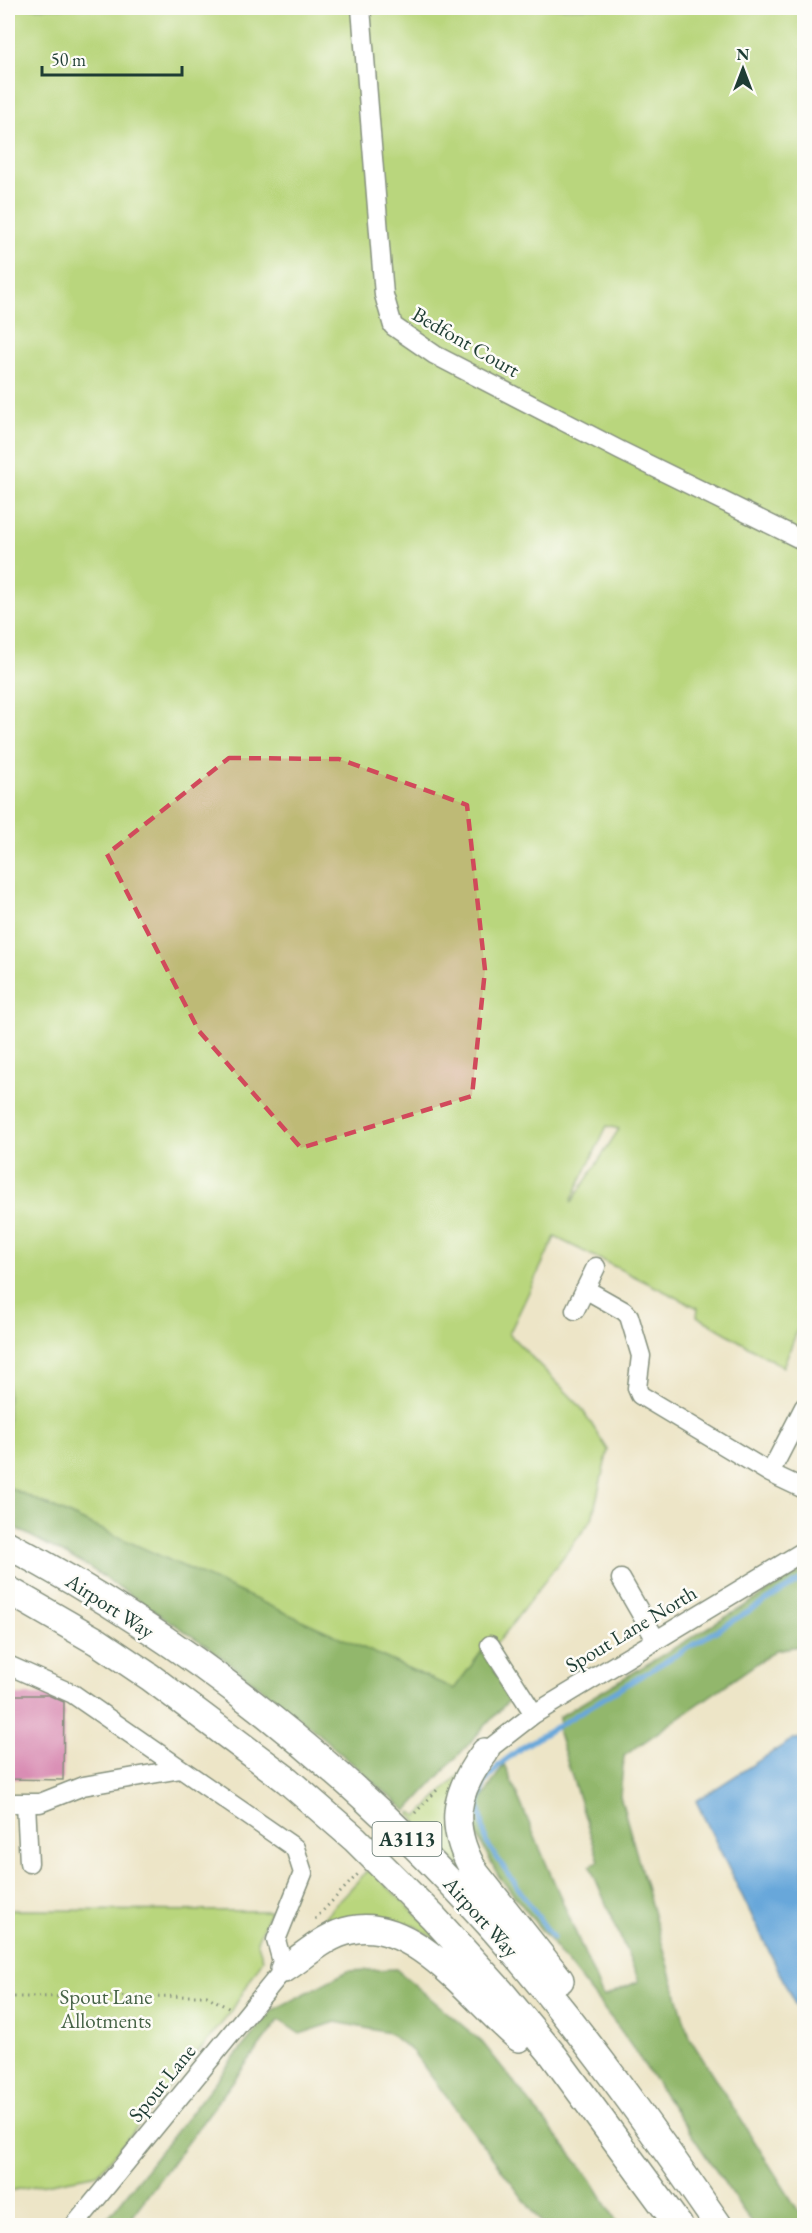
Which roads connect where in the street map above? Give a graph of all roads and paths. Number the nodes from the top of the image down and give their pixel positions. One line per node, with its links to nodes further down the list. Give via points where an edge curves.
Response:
1 (361, 8): 2 (street, Bedfont Court, via 384,295 393,326 435,355)
2 (804, 541)
3 (597, 1267): 4 (street)
4 (585, 1289): 5 (street); 7 (street, via 629,1316 641,1356 637,1388 640,1395)
5 (575, 1310)
6 (804, 1407): 7 (street)
7 (770, 1473): 8 (street)
8 (804, 1489)
9 (8, 1545): 28 (highway, Airport Way / A3113, via 103,1600 183,1653 328,1766 425,1856 491,1926)
10 (804, 1551): 13 (street, Spout Lane North)
11 (621, 1579): 13 (street)
12 (8, 1590): 27 (highway, Airport Way / A3113, via 150,1677 287,1780 355,1839 433,1917)
13 (656, 1640): 16 (street, Spout Lane North)
14 (490, 1645): 16 (street)
15 (8, 1665): 18 (street, via 74,1694)
16 (534, 1714): 17 (street, Spout Lane North)
17 (485, 1752): 28 (highway, via 468,1776 461,1797 457,1825 464,1855 573,1996)
18 (181, 1769): 20 (street, via 83,1786 40,1803); 24 (street, via 295,1848 303,1873 276,1940)
19 (8, 1803): 20 (street)
20 (26, 1803): 21 (street)
21 (29, 1863)
22 (362, 1870): 23 (path)
23 (313, 1921)
24 (284, 1970): 26 (street, Spout Lane); 27 (highway, via 318,1945 351,1930 386,1930 412,1942 481,2000 517,2037)
25 (8, 1997): 26 (path, via 207,1996)
26 (244, 2018): 29 (street, Spout Lane)
27 (554, 2056): 30 (highway, Airport Way / A3113)
28 (617, 2082): 31 (highway, Airport Way / A3113)
29 (74, 2226)
30 (679, 2226)
31 (719, 2226)

